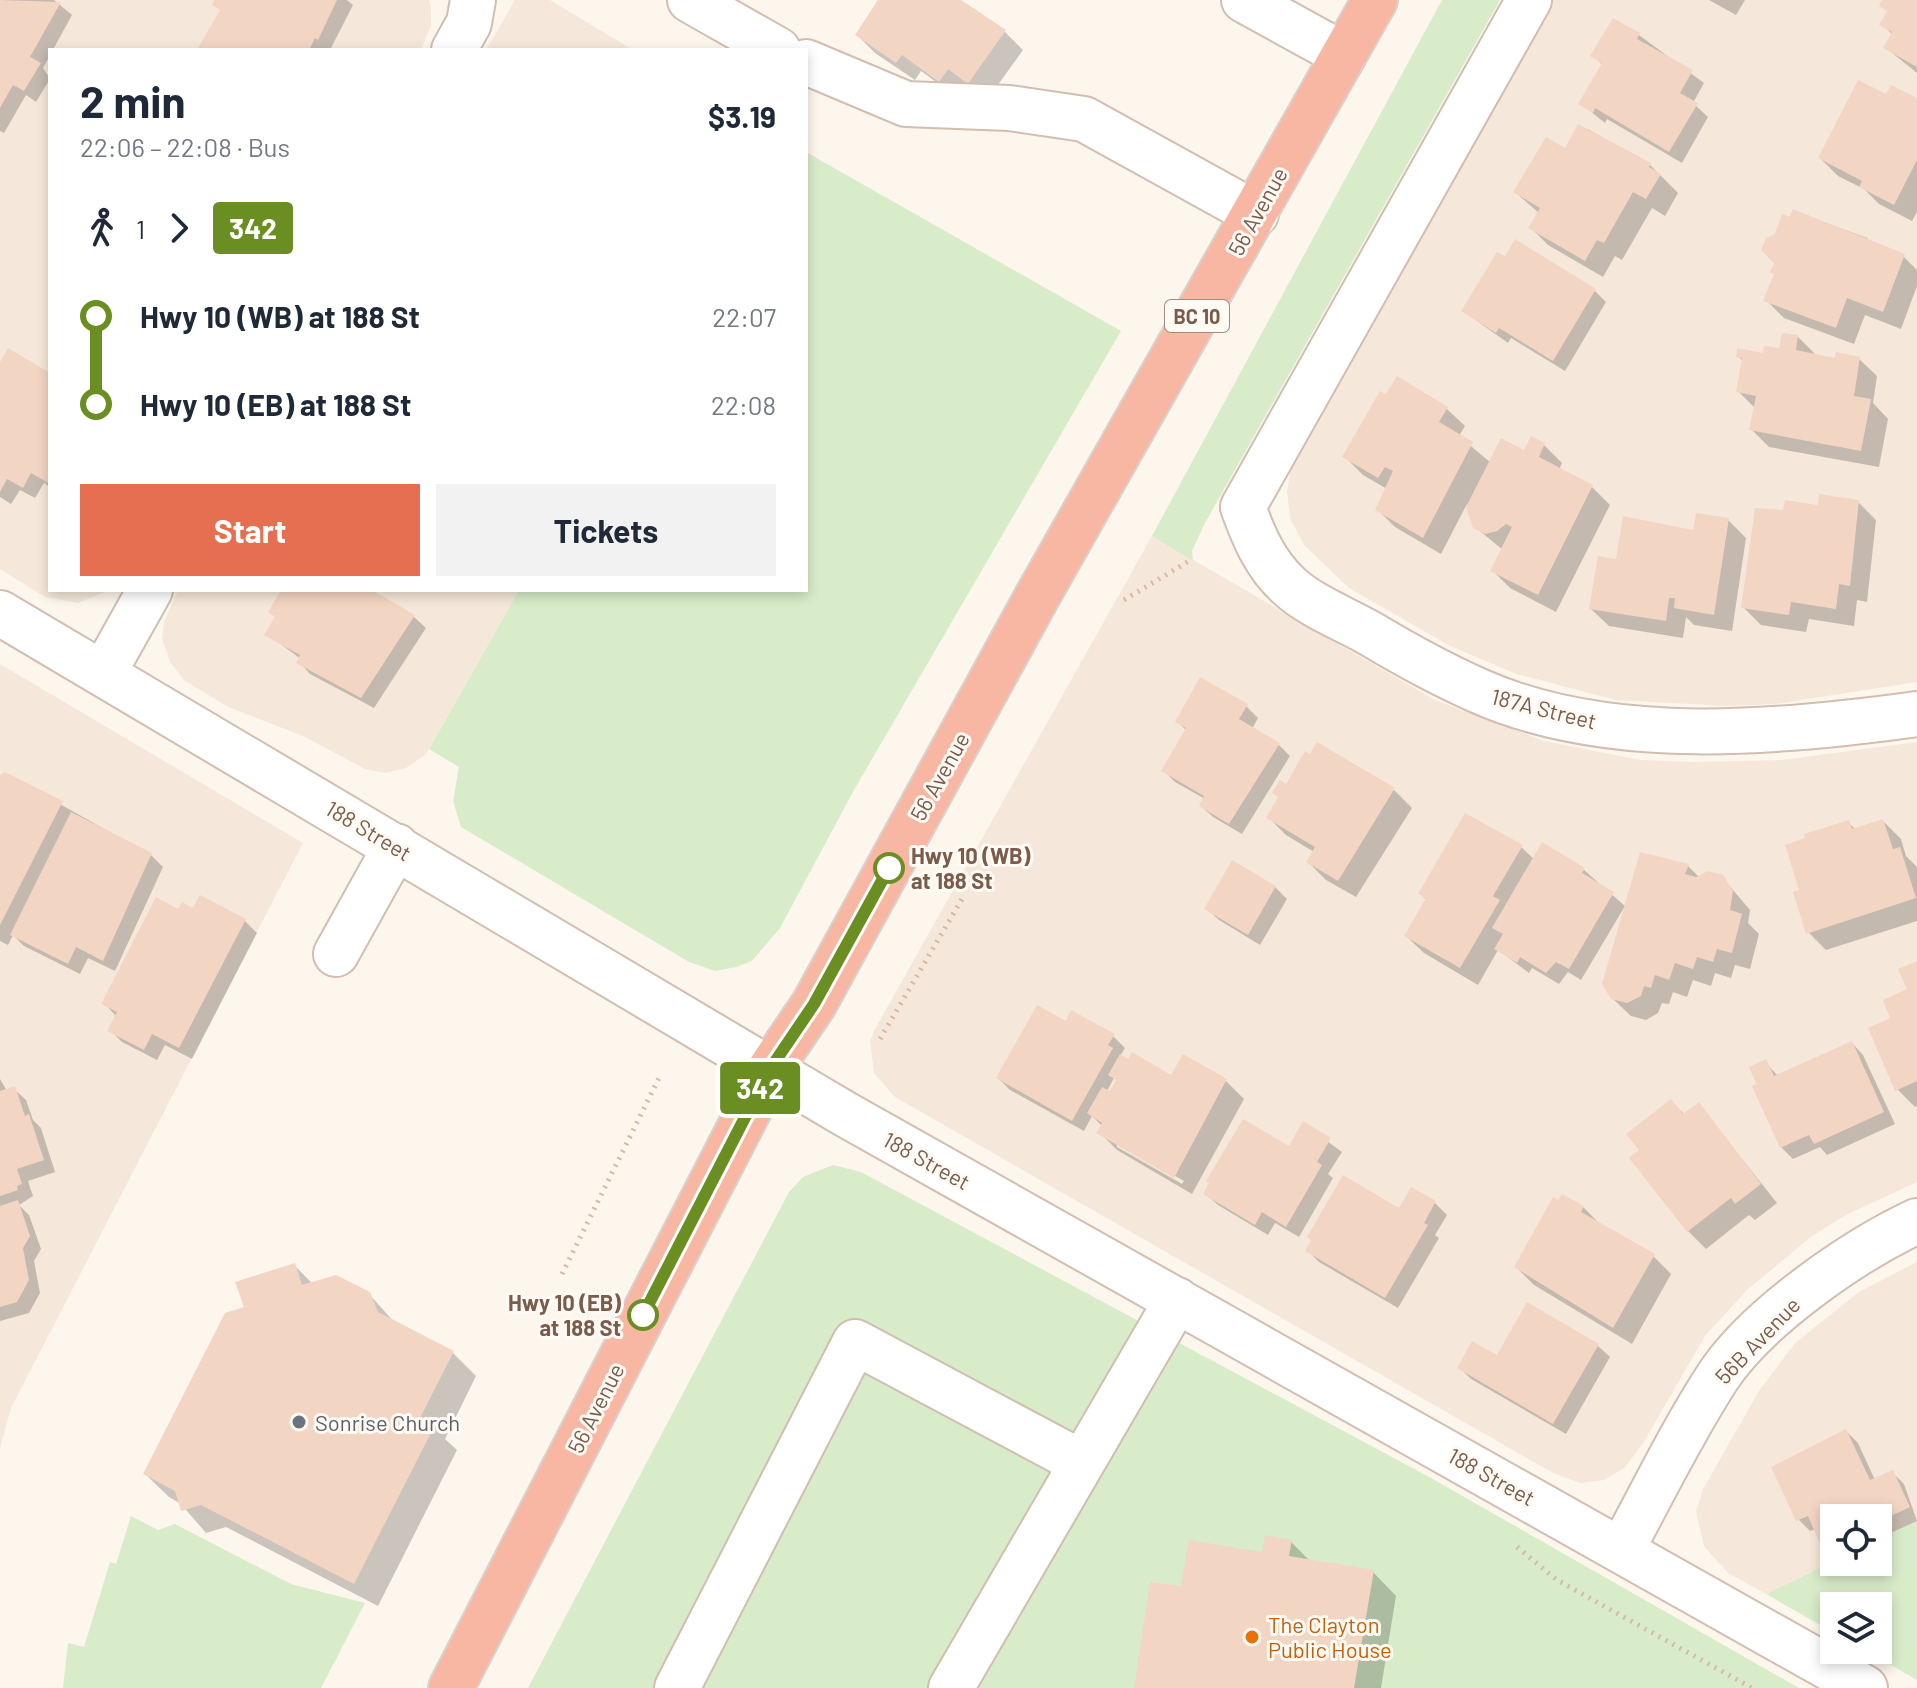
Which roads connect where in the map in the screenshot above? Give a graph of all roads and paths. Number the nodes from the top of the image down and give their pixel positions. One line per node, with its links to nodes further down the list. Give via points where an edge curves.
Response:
1 (473, 0): 6 (street, via 469,23)
2 (690, 0): 7 (street)
3 (1244, 0): 8 (street)
4 (1375, 0): 8 (highway, 56 Avenue / BC 10)
5 (1529, 0): 16 (street, 187A Street, via 1243,507 1259,548 1288,586 1394,647 1481,692 1590,722 1709,733 1813,729)
6 (455, 48)
7 (774, 48)
8 (1344, 55): 10 (highway, 56 Avenue / BC 10)
9 (808, 63): 10 (street, via 906,104 1009,108 1084,119)
10 (1256, 214): 21 (highway, 56 Avenue / BC 10, via 814,1004)
11 (1189, 561): 13 (path)
12 (149, 592): 15 (street)
13 (1124, 600)
14 (0, 613): 15 (street, 188 Street)
15 (103, 674): 17 (street, 188 Street)
16 (1917, 714)
17 (396, 846): 19 (street); 21 (street, 188 Street)
18 (962, 899): 20 (path)
19 (336, 954)
20 (880, 1039)
21 (770, 1069): 25 (street, 188 Street); 29 (highway, 56 Avenue / BC 10)
22 (659, 1078): 24 (path)
23 (1917, 1221): 28 (street, 56B Avenue, via 1872,1244 1800,1294 1718,1376)
24 (562, 1274)
25 (1177, 1300): 26 (street); 28 (street, 188 Street)
26 (1082, 1463): 30 (street, via 855,1342); 31 (street)
27 (1514, 1536): 32 (path, via 1514,1544 1557,1580)
28 (1622, 1549): 33 (street, 188 Street)
29 (451, 1688)
30 (677, 1688)
31 (951, 1688)
32 (1752, 1688)
33 (1865, 1688)

